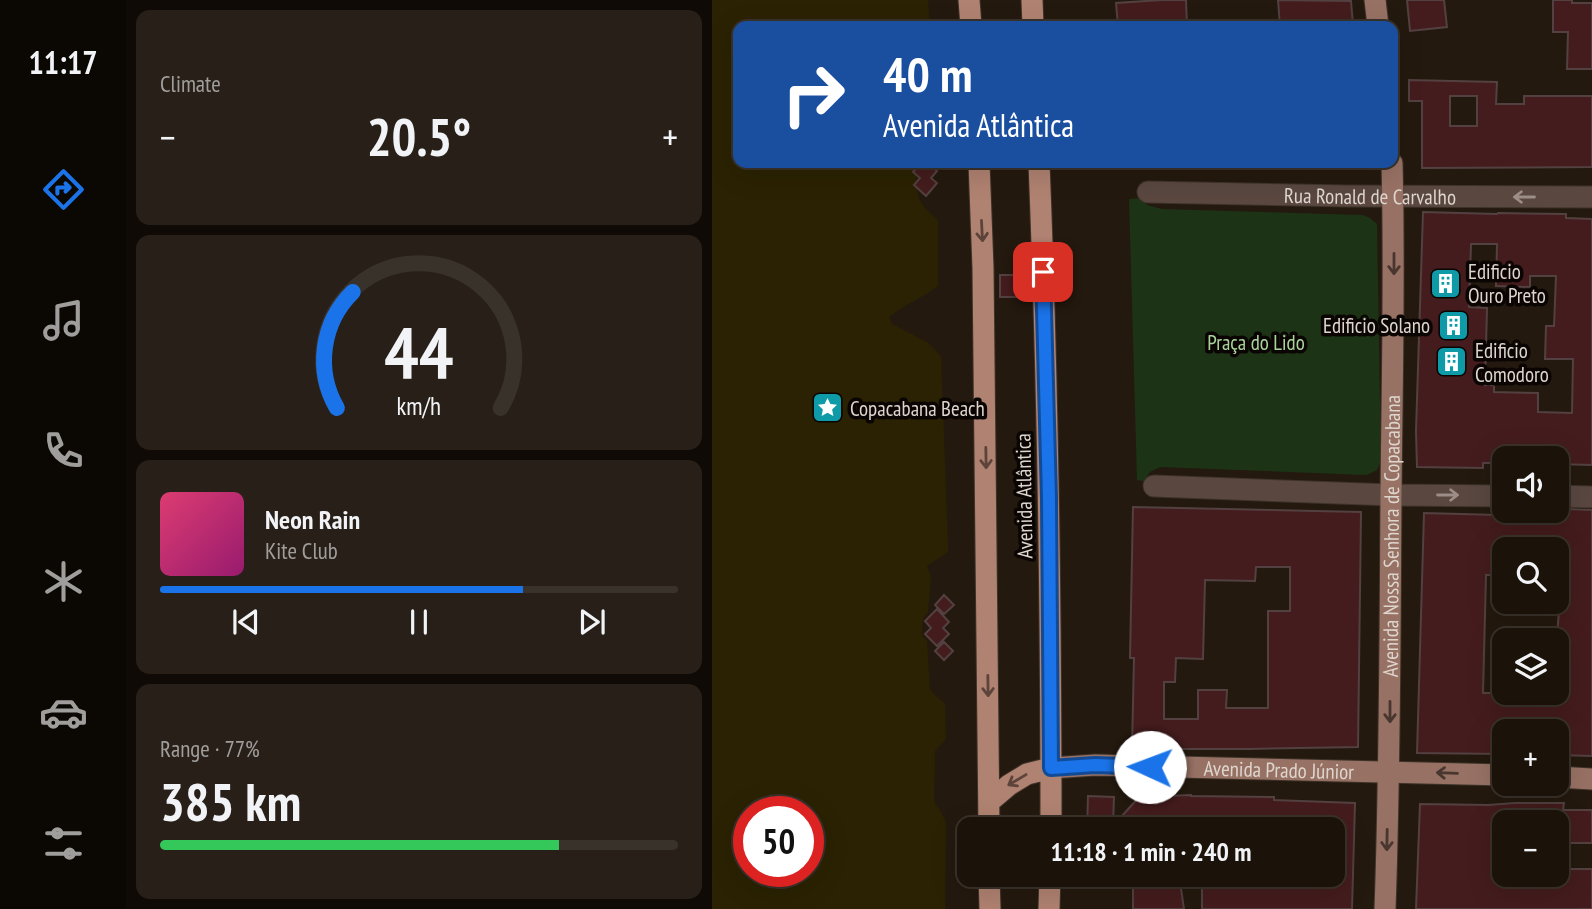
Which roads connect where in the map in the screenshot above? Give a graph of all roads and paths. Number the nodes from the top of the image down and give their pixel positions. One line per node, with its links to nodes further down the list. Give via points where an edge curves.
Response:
1 (969, 0): 4 (highway)
2 (1032, 0): 5 (highway)
3 (1375, 0): 6 (main road)
4 (971, 21)
5 (1033, 21)
6 (1377, 21)
7 (979, 168): 23 (highway, Avenida Atlântica, one-way to 23)
8 (1039, 168): 18 (highway, Avenida Atlântica)
9 (1392, 168): 11 (main road, Avenida Nossa Senhora de Copacabana)
10 (1148, 192): 11 (street, Rua Ronald de Carvalho)
11 (1393, 196): 12 (street, Rua Ronald de Carvalho, one-way to 11); 14 (main road, Avenida Nossa Senhora de Copacabana, one-way to 14)
12 (1592, 197)
13 (1154, 486): 14 (street)
14 (1391, 495): 15 (street, one-way to 15); 19 (main road, Avenida Nossa Senhora de Copacabana, one-way to 19)
15 (1492, 496)
16 (1569, 496): 17 (street)
17 (1592, 496)
18 (1051, 768): 19 (main road, Avenida Prado Júnior, via 1095,765); 23 (highway, one-way to 23, via 1027,774); 25 (highway, Avenida Atlântica)
19 (1389, 772): 20 (main road, Avenida Prado Júnior, one-way to 19); 30 (main road, Avenida Nossa Senhora de Copacabana, one-way to 30)
20 (1492, 775)
21 (1569, 778): 22 (main road)
22 (1592, 779)
23 (989, 802): 24 (highway, Avenida Atlântica)
24 (989, 817)
25 (1051, 817)
26 (989, 887): 28 (highway)
27 (1050, 887): 29 (highway)
28 (990, 909)
29 (1049, 909)
30 (1385, 909)

